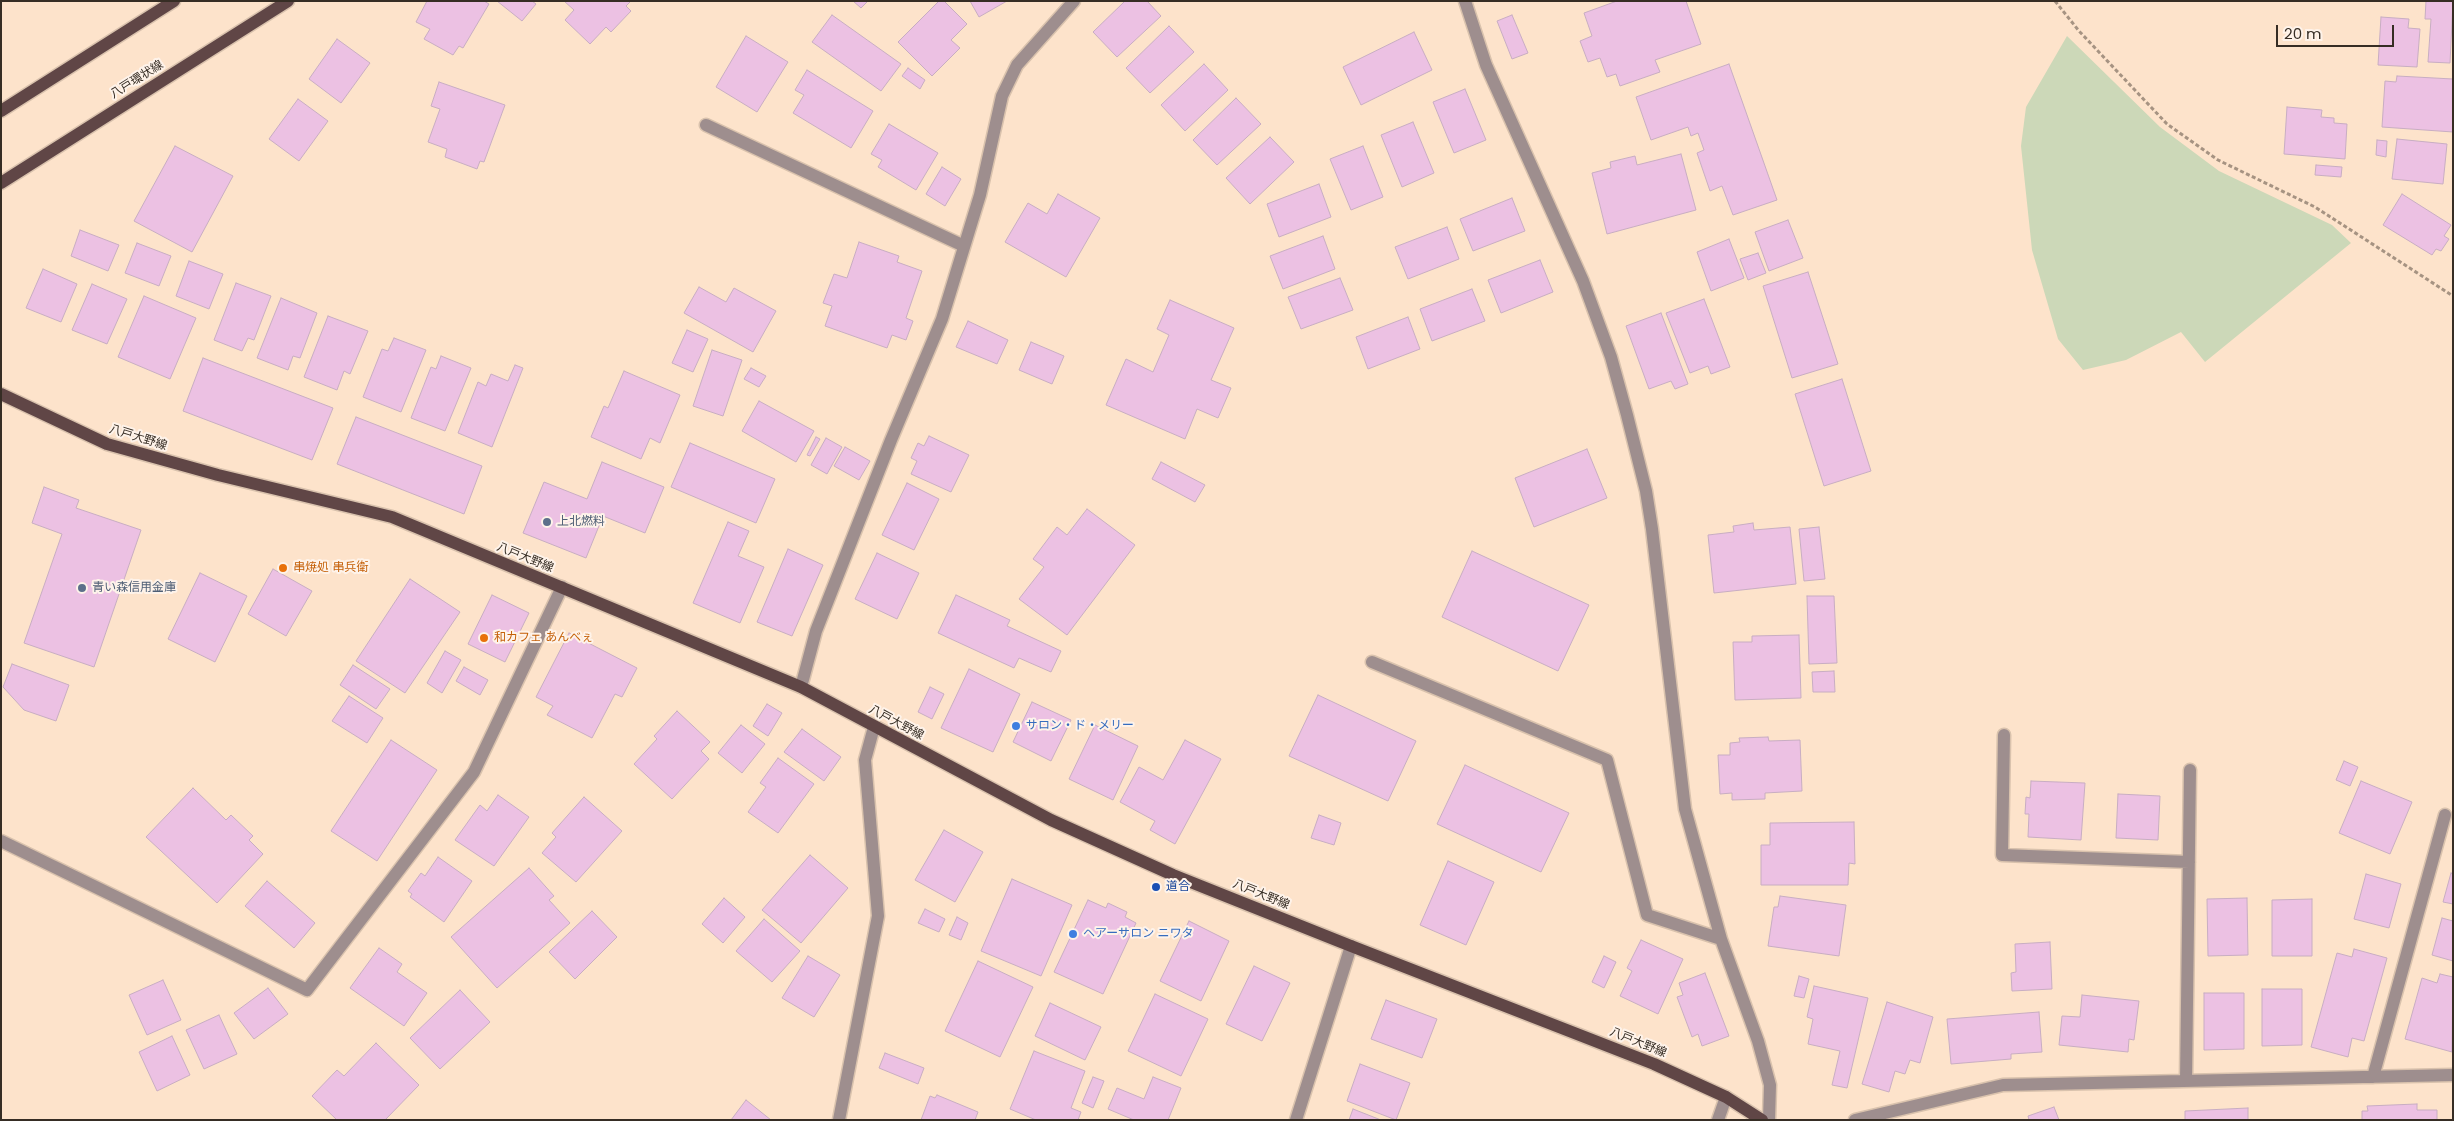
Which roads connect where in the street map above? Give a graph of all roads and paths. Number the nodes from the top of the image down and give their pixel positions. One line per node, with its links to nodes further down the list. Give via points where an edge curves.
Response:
1 (174, 1): 6 (main road)
2 (288, 1): 8 (main road, 八戸環状線)
3 (1074, 1): 9 (street, via 1017,65 1002,96 980,195)
4 (1465, 1): 21 (street, via 1486,65 1583,281 1611,357 1627,415 1652,529 1685,809)
5 (2055, 1): 10 (path, via 2167,124 2218,160 2315,207)
6 (1, 111)
7 (706, 125): 9 (street)
8 (1, 183)
9 (964, 246): 14 (street, via 942,319 816,631)
10 (2453, 296)
11 (1, 394): 12 (main road, 八戸大野線, via 107,444 392,517)
12 (562, 587): 14 (main road, 八戸大野線); 19 (street, via 474,772 307,990)
13 (1372, 662): 21 (street, via 1607,760 1647,915)
14 (801, 687): 15 (main road, 八戸大野線)
15 (874, 727): 22 (main road, 八戸大野線, via 1051,820 1174,875); 27 (street, via 865,760 878,916)
16 (2004, 735): 20 (street, via 2002,855)
17 (2190, 770): 20 (street)
18 (2445, 815): 24 (street)
19 (1, 841)
20 (2189, 862): 25 (street)
21 (1722, 939): 31 (street, via 1758,1041 1770,1086)
22 (1351, 946): 26 (main road, 八戸大野線, via 1654,1064); 28 (street)
23 (2453, 1075): 24 (street)
24 (2373, 1077): 25 (street)
25 (2186, 1081): 32 (street, via 2003,1085)
26 (1726, 1097): 29 (street); 30 (main road, 八戸大野線)
27 (839, 1120)
28 (1296, 1120)
29 (1718, 1120)
30 (1762, 1120)
31 (1769, 1120)
32 (1855, 1120)

